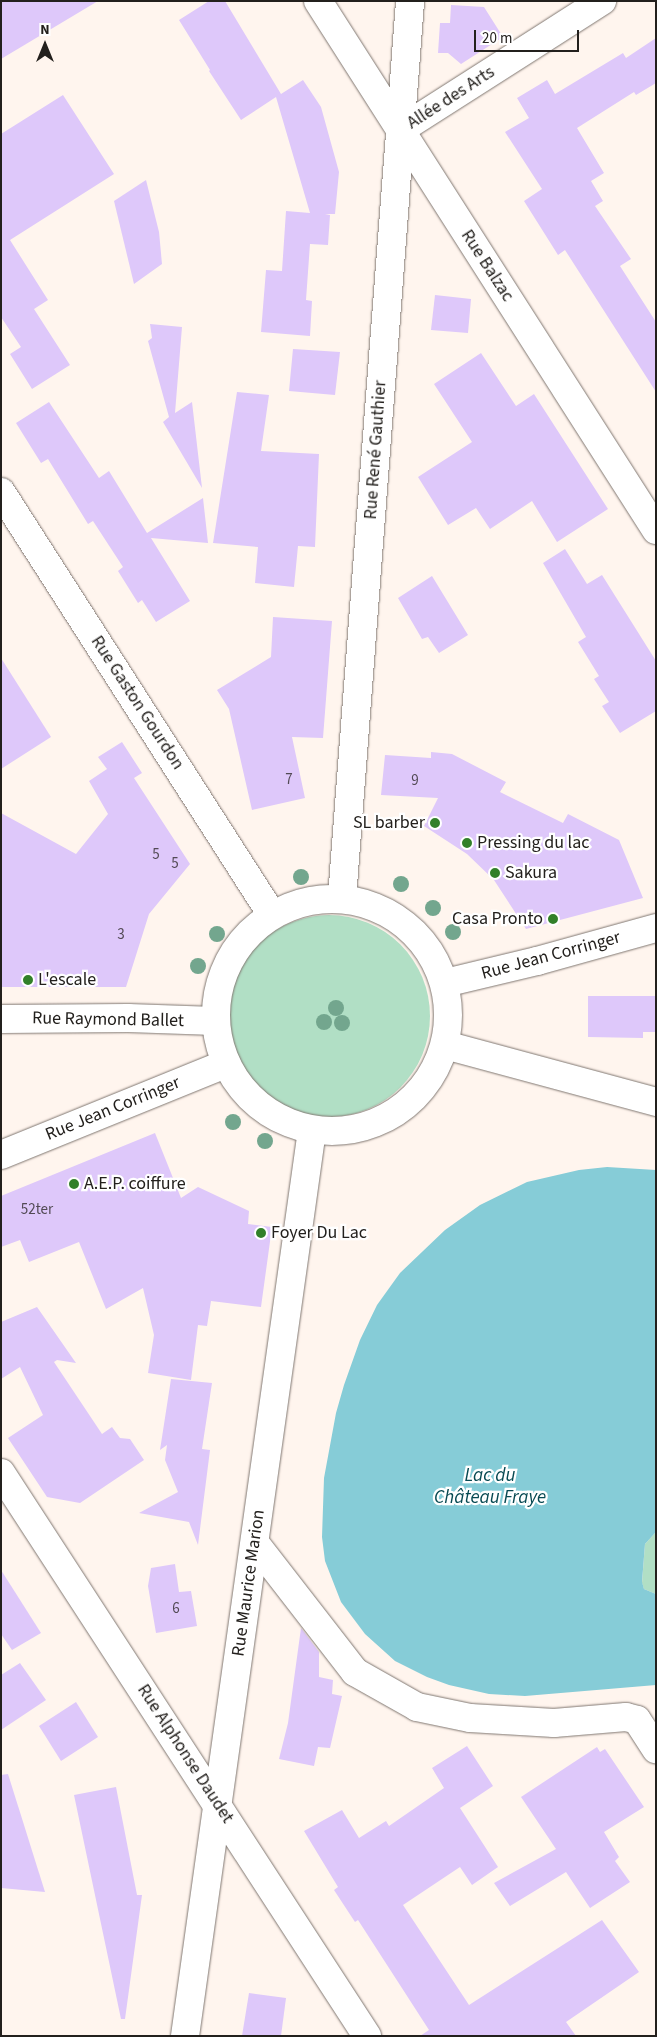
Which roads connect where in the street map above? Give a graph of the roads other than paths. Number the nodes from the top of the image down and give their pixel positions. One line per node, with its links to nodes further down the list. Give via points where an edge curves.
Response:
1 (318, 1): 4 (street, Rue Balzac)
2 (410, 1): 4 (street, Rue René Gauthier)
3 (602, 1): 4 (street, Allée des Arts)
4 (400, 130): 6 (street, Rue Balzac); 7 (street, Rue René Gauthier)
5 (1, 492): 8 (street, Rue Gaston Gourdon)
6 (656, 530)
7 (342, 898): 8 (street, via 306,901); 10 (street, via 376,906 407,925 430,951)
8 (272, 915): 12 (street, via 247,934 228,960 217,990)
9 (656, 928): 10 (street, Rue Jean Corringer)
10 (445, 983): 13 (street, via 449,1014)
11 (1, 1019): 12 (street, Rue Raymond Ballet)
12 (215, 1021): 14 (street)
13 (445, 1045): 15 (street); 16 (street, via 432,1077 409,1103 388,1117 345,1131)
14 (225, 1064): 16 (street, via 246,1095 261,1107 276,1118); 17 (street, Rue Jean Corringer)
15 (656, 1102)
16 (312, 1130): 19 (street, Rue Maurice Marion)
17 (1, 1155)
18 (1, 1473): 21 (street, Rue Alphonse Daudet)
19 (255, 1543): 20 (street, via 355,1672 417,1707 470,1718 554,1723 626,1717 637,1720); 21 (street, Rue Maurice Marion)
20 (656, 1749)
21 (218, 1806): 22 (street, Rue Maurice Marion); 23 (street, Rue Alphonse Daudet)
22 (186, 2036)
23 (367, 2036)

